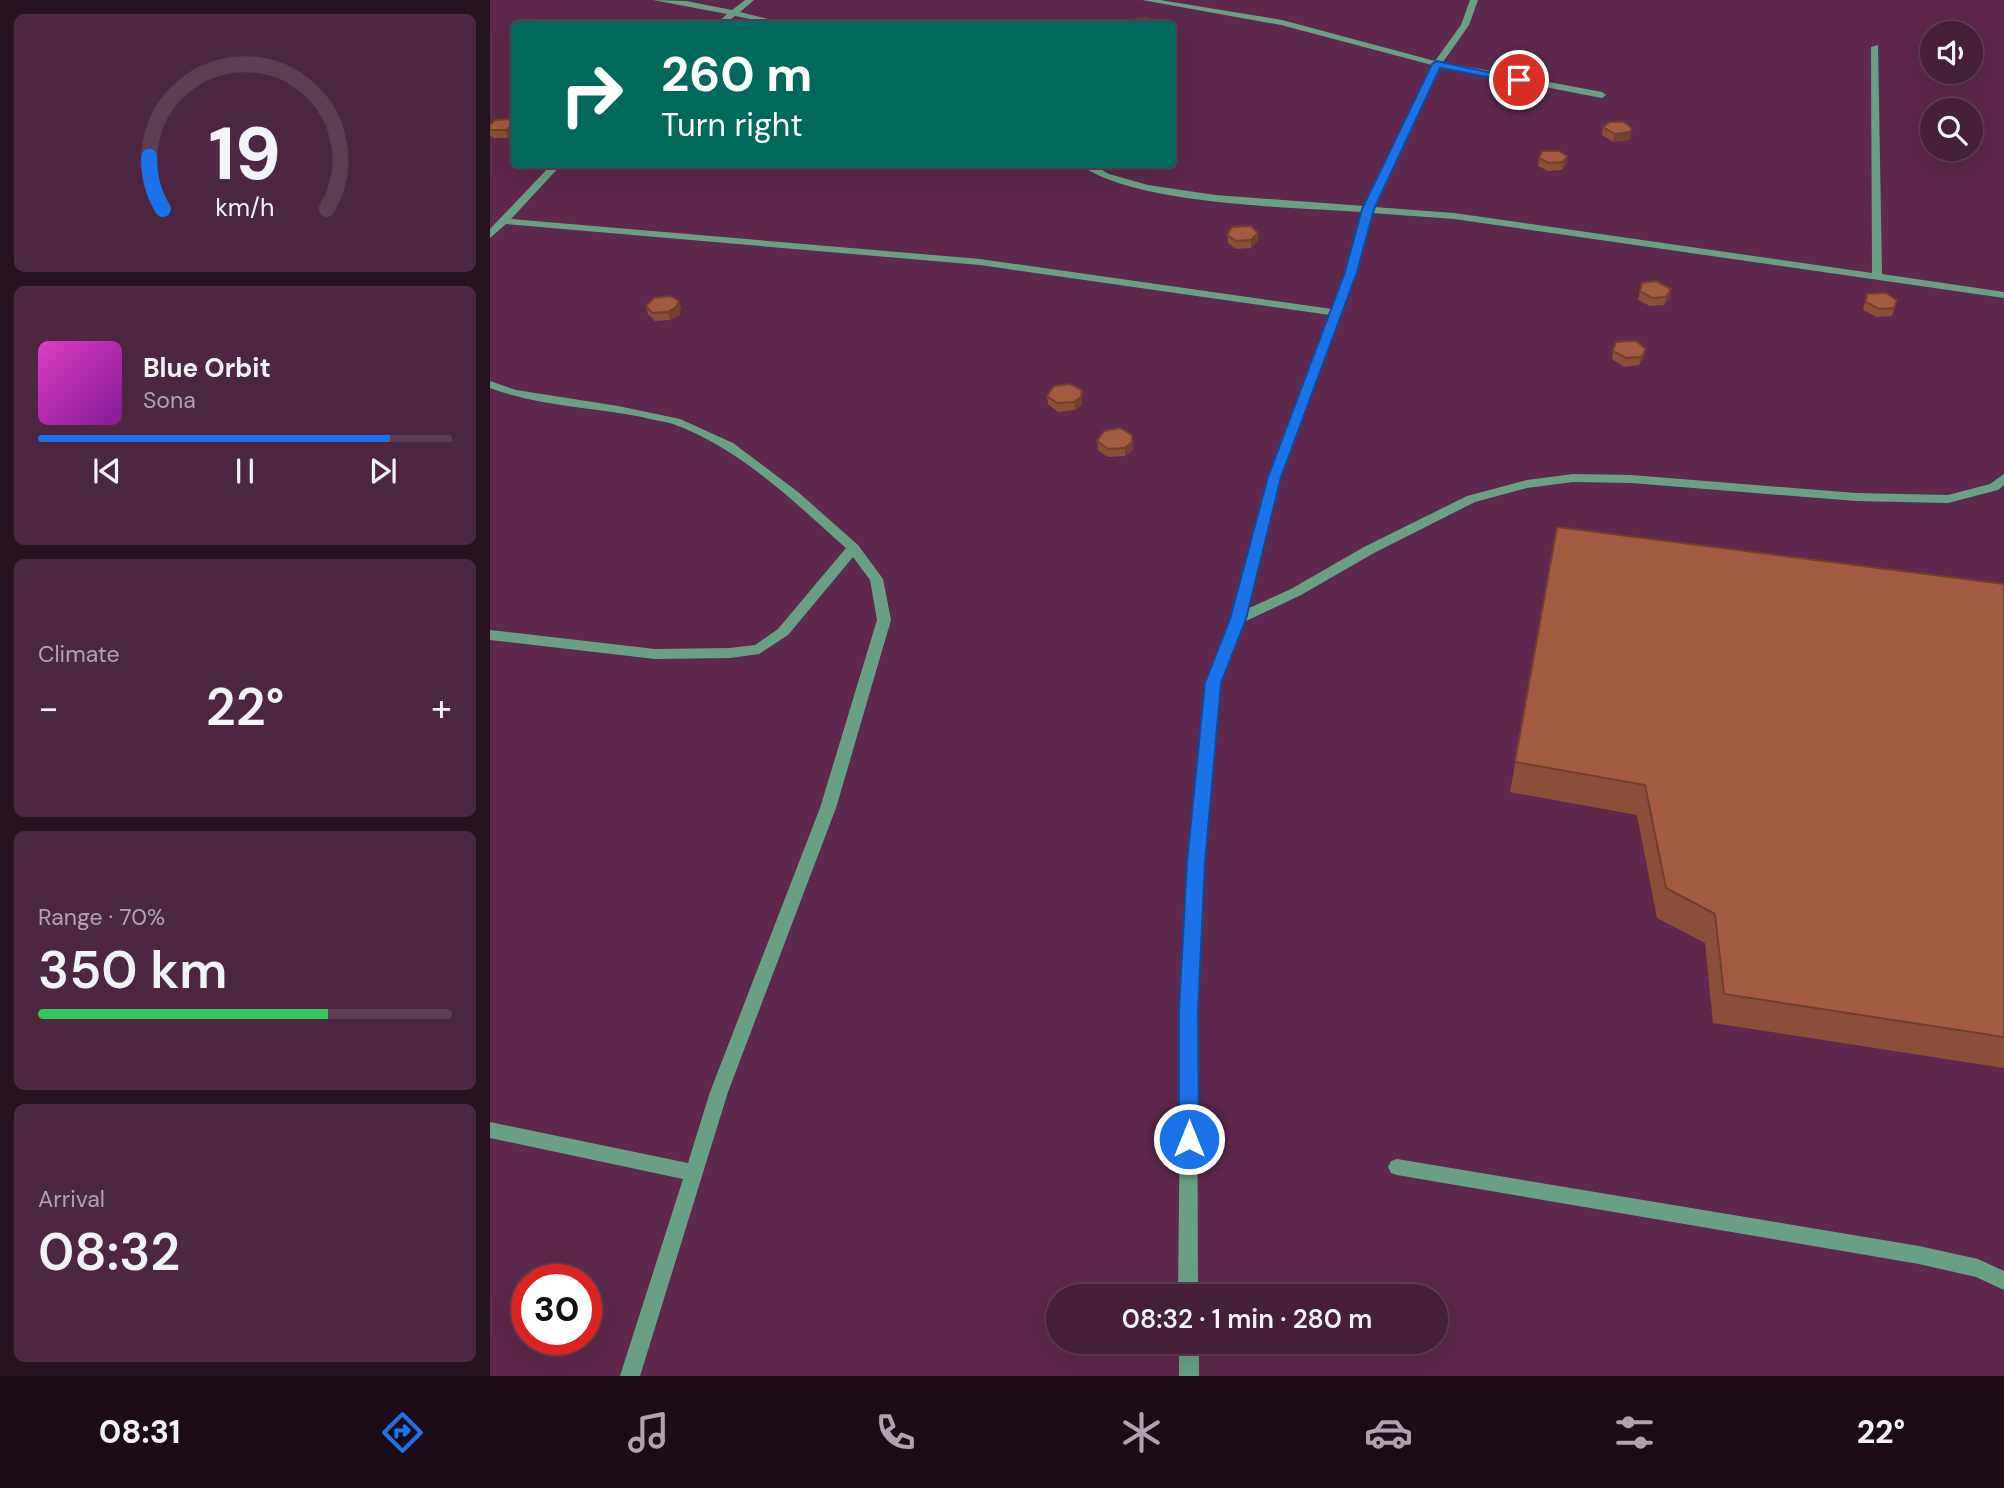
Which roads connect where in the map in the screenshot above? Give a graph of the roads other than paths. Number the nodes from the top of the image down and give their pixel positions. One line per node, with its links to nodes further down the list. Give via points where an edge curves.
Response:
1 (657, 0): 5 (street)
2 (750, 0): 5 (street)
3 (1146, 0): 9 (street, via 1282,23)
4 (1474, 0): 9 (street, via 1465,25)
5 (733, 14): 6 (street); 7 (street)
6 (724, 21)
7 (769, 21)
8 (1875, 47): 16 (street)
9 (1437, 64): 10 (street); 13 (street)
10 (1602, 95)
11 (554, 168): 14 (street)
12 (1091, 168): 13 (street, via 1147,188 1214,198)
13 (1368, 209): 16 (street, via 1519,224); 18 (street)
14 (503, 220): 15 (street); 18 (street, via 979,261)
15 (490, 235)
16 (1877, 276): 17 (street)
17 (2004, 295)
18 (1336, 313): 22 (street, via 1275,477)
19 (490, 384): 21 (street, via 514,393 676,421 729,446)
20 (2004, 478): 22 (street, via 1994,487 1948,499 1856,497 1630,479 1573,478 1527,484 1471,499)
21 (853, 548): 23 (street, via 783,632 759,649 655,654); 26 (street, via 876,579 884,620 828,808 719,1092)
22 (1238, 619): 28 (street, via 1213,683 1196,862 1189,1011)
23 (490, 635)
24 (490, 1130): 26 (street)
25 (1397, 1167): 27 (street, via 1919,1255 1978,1268)
26 (694, 1174): 30 (street)
27 (2004, 1281)
28 (1188, 1284)
29 (1189, 1354): 31 (street)
30 (630, 1376)
31 (1189, 1376)

